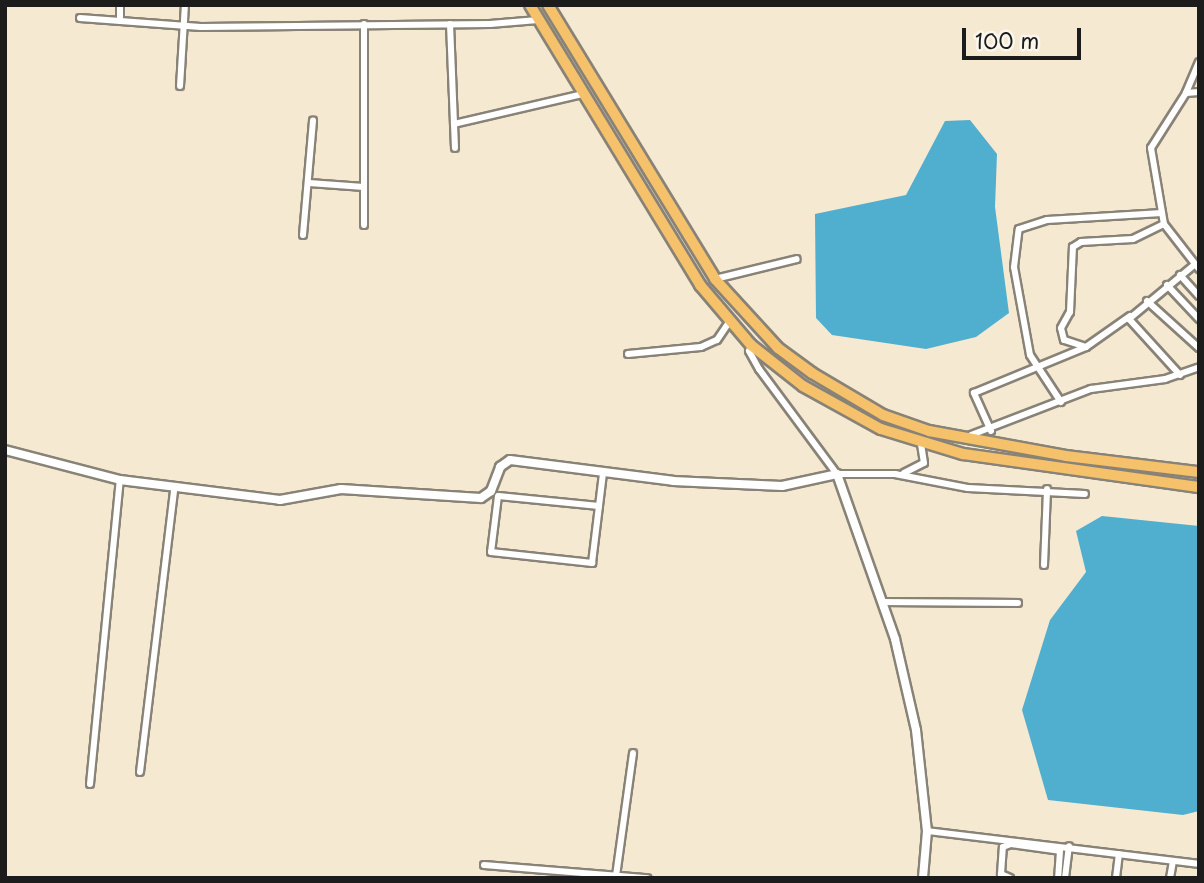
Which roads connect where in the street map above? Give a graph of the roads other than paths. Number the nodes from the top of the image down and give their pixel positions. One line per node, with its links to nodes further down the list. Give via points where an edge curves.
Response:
1 (120, 5): 7 (street)
2 (185, 5): 10 (street)
3 (530, 5): 6 (highway)
4 (548, 5): 28 (highway)
5 (80, 18): 7 (street)
6 (538, 20): 9 (street); 15 (highway)
7 (120, 21): 10 (street)
8 (364, 24): 9 (street); 10 (street); 20 (street)
9 (450, 24): 17 (street)
10 (184, 26): 12 (street)
11 (1199, 62): 14 (street)
12 (180, 86)
13 (1199, 92): 14 (street)
14 (1186, 93): 21 (street, via 1151,148)
15 (583, 94): 17 (street); 34 (highway, via 700,285)
16 (313, 120): 19 (street)
17 (454, 124): 18 (street)
18 (455, 148)
19 (309, 183): 20 (street); 24 (street)
20 (364, 187): 22 (street)
21 (1162, 214): 23 (street); 39 (street, via 1047,220 1019,229 1014,243 1016,279 1030,355)
22 (364, 225)
23 (1164, 225): 26 (street); 36 (street, via 1133,239 1081,242 1073,247 1070,312 1061,328 1064,340)
24 (303, 235)
25 (797, 258): 28 (street)
26 (1196, 267): 27 (street)
27 (1181, 275): 29 (street); 30 (street)
28 (715, 279): 44 (highway, via 779,348 812,373 883,415)
29 (1167, 285): 31 (street); 33 (street)
30 (1199, 296)
31 (1147, 301): 32 (street); 37 (street)
32 (1130, 316): 36 (street); 41 (street, via 1131,323)
33 (1199, 319)
34 (729, 322): 35 (highway); 38 (street, via 717,340 701,347)
35 (751, 345): 45 (highway, via 834,404); 49 (street, via 749,351 764,377)
36 (1086, 347): 39 (street)
37 (1199, 348)
38 (628, 354)
39 (1039, 367): 42 (street); 43 (street, via 974,393)
40 (1199, 367): 41 (street)
41 (1180, 375): 42 (street, via 1091,389)
42 (1061, 402): 43 (street)
43 (991, 430): 44 (street)
44 (959, 439): 48 (highway)
45 (921, 443): 50 (street, via 925,456 920,469); 52 (highway, via 997,461)
46 (5, 450): 51 (street)
47 (603, 472): 49 (street, via 782,486); 53 (street, via 510,460 500,467 491,491 473,498 341,489 280,500); 56 (street)
48 (1199, 472)
49 (837, 474): 50 (street); 58 (street)
50 (895, 474): 54 (street, via 968,488)
51 (120, 480): 53 (street); 62 (street)
52 (1199, 487)
53 (174, 489): 61 (street)
54 (1047, 489): 55 (street); 57 (street)
55 (1084, 494)
56 (599, 506): 56 (street, via 592,563 491,552 498,496)
57 (1044, 565)
58 (883, 602): 59 (street); 63 (street, via 916,730)
59 (1018, 603)
60 (633, 753): 72 (street)
61 (140, 772)
62 (90, 784)
63 (927, 831): 64 (street); 74 (street)
64 (1019, 842): 66 (street); 75 (street, via 1003,847 1001,874)
65 (1069, 846): 66 (street); 67 (street); 68 (street)
66 (1058, 847): 68 (street)
67 (1119, 853): 69 (street); 78 (street)
68 (1064, 860): 76 (street); 77 (street)
69 (1173, 861): 70 (street); 79 (street)
70 (1199, 864)
71 (484, 865): 72 (street)
72 (616, 876): 73 (street)
73 (647, 878)
74 (923, 878)
75 (1010, 878)
76 (1058, 878)
77 (1065, 878)
78 (1116, 878)
79 (1170, 878)

